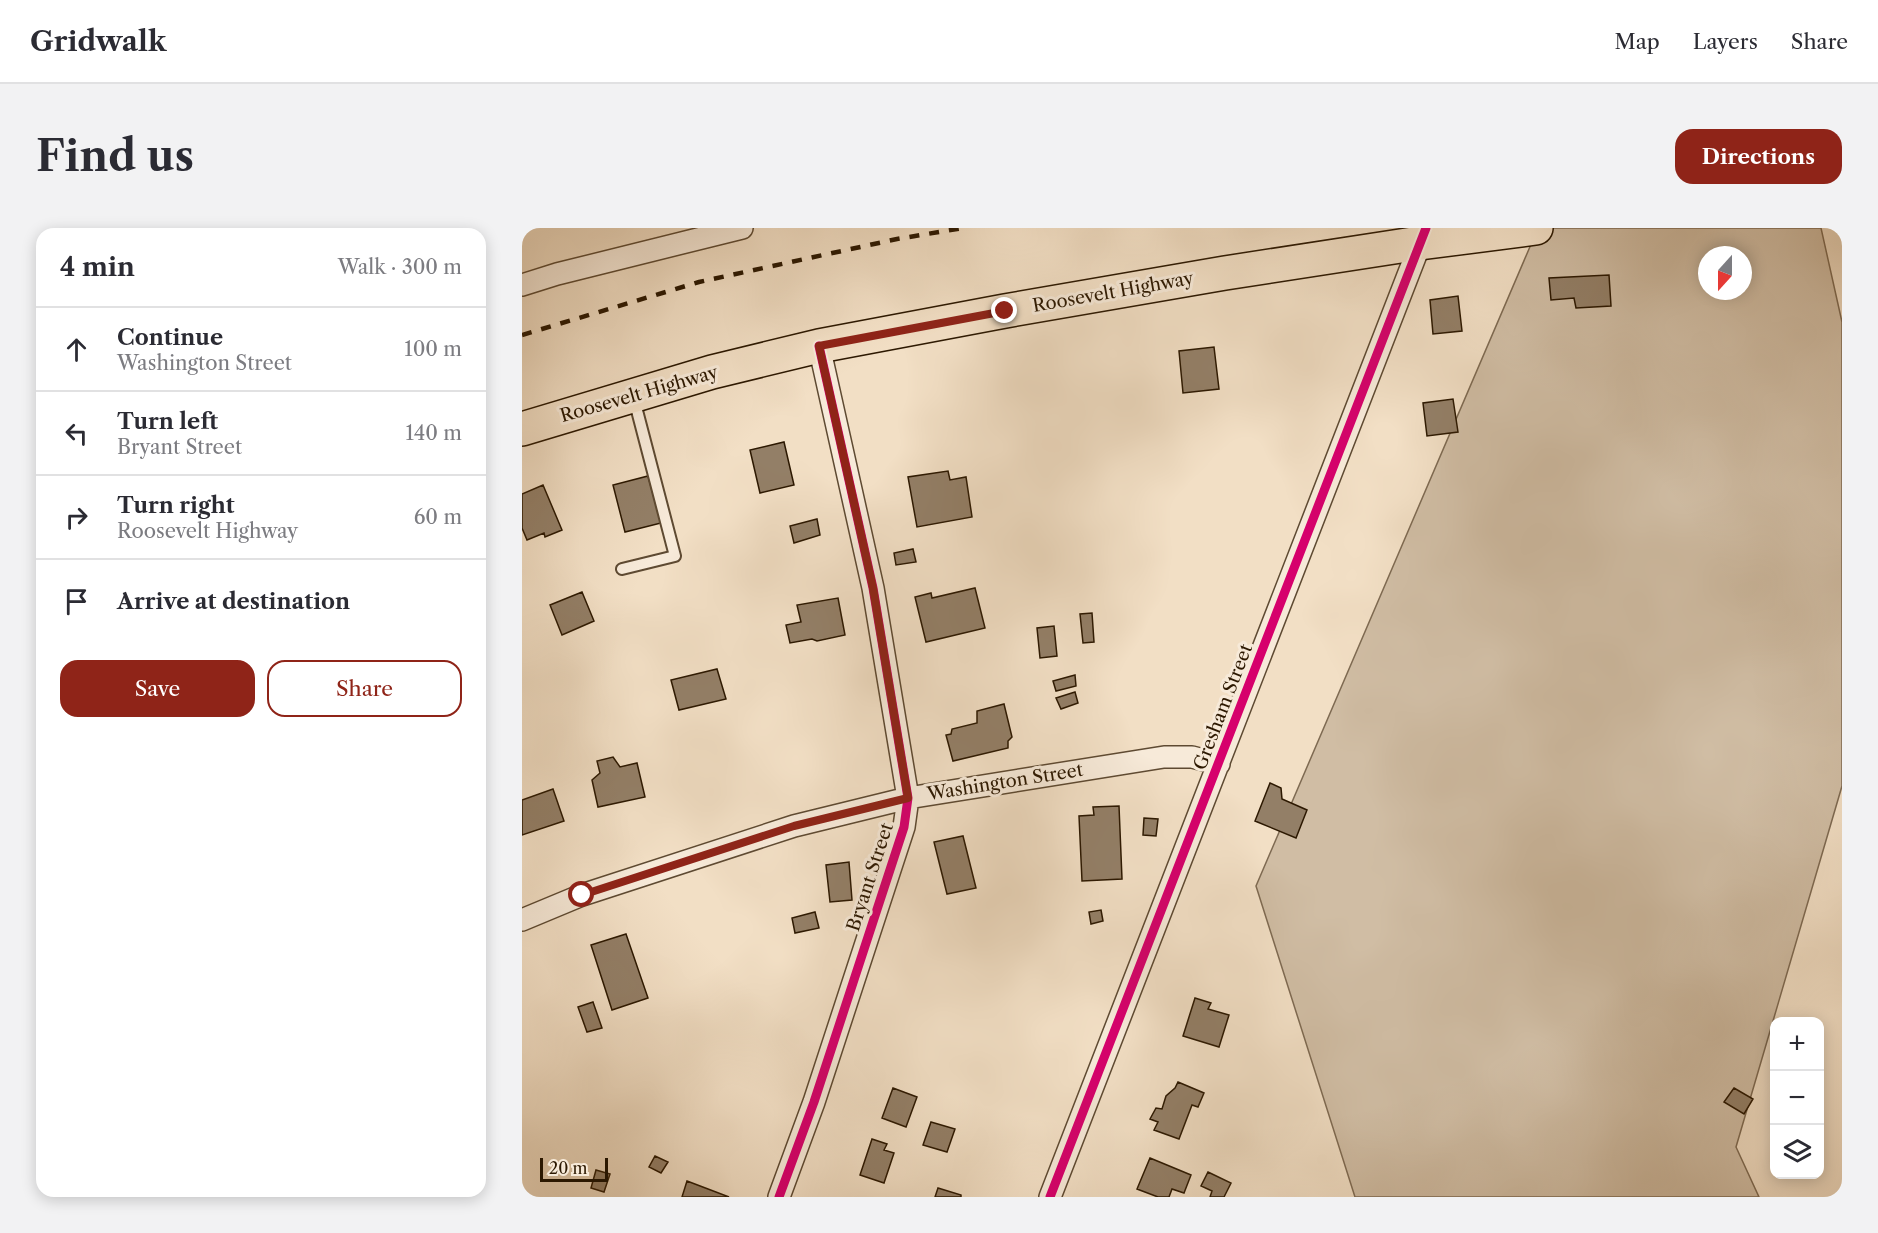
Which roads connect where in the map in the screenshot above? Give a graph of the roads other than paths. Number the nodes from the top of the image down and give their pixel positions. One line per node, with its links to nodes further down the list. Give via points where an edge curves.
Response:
1 (742, 228): 4 (street)
2 (1536, 228): 3 (main road, Roosevelt Highway)
3 (1423, 235): 5 (main road, Roosevelt Highway); 9 (street, Gresham Street)
4 (522, 285)
5 (819, 346): 6 (main road, Roosevelt Highway); 10 (street, Bryant Street, via 873,588)
6 (633, 396): 7 (main road, Roosevelt Highway); 8 (lane, via 675,556)
7 (522, 429)
8 (622, 569)
9 (1219, 764): 10 (street, Washington Street, via 1192,757 1164,757); 13 (street, Gresham Street)
10 (908, 798): 11 (street, Washington Street, via 794,826 582,895); 12 (street, Bryant Street, via 901,838 814,1102)
11 (522, 920)
12 (778, 1197)
13 (1050, 1197)

